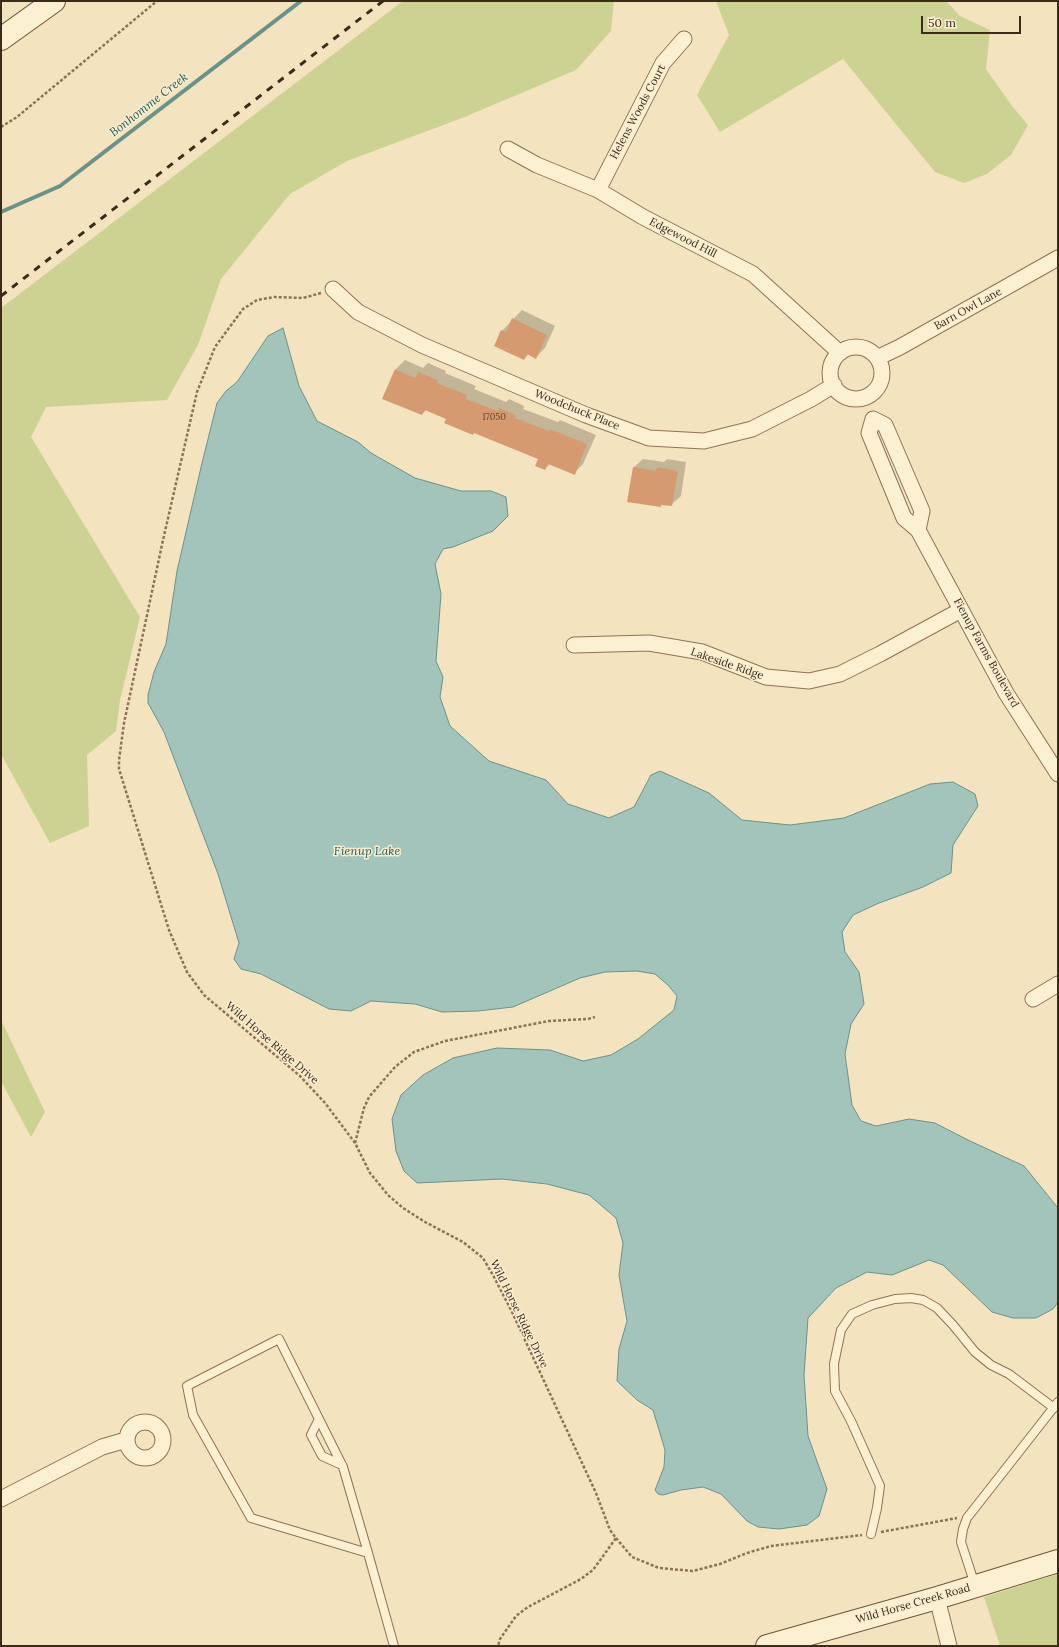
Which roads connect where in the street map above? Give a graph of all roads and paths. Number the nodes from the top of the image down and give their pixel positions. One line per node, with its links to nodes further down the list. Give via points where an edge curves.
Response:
1 (54, 1): 3 (main road)
2 (157, 1): 5 (path, via 17,117)
3 (1, 39)
4 (684, 39): 7 (street, Helens Woods Court, via 663,63)
5 (1, 127)
6 (508, 149): 7 (street, Edgewood Hill, via 537,165)
7 (598, 190): 10 (street, Edgewood Hill, via 643,217 753,274)
8 (1058, 258): 11 (street, Barn Owl Lane)
9 (333, 289): 12 (street, Woodchuck Place, via 358,312 422,345 649,438 704,441 752,429); 20 (path, Wild Horse Ridge Drive, via 303,298 274,297 257,300 243,309 215,347 197,392 154,578 122,736 119,769 169,930 187,972 204,995 300,1076 325,1103)
10 (840, 353): 11 (street, via 855,347 864,348); 12 (street, via 831,368)
11 (877, 358): 13 (street, via 881,364 881,381 871,394)
12 (834, 385): 13 (street, via 846,397)
13 (864, 398): 14 (street, Fienup Farms Boulevard, via 874,419 885,425 922,511 918,530)
14 (961, 610): 15 (street, Lakeside Ridge, via 840,674 809,681 766,677 702,652 649,643); 16 (street, Fienup Farms Boulevard, via 1006,693)
15 (574, 645)
16 (1058, 774)
17 (1058, 984): 18 (street)
18 (1033, 999)
19 (595, 1017): 20 (path, via 549,1021 445,1041 414,1052 395,1067 369,1097)
20 (355, 1143): 28 (path, Wild Horse Ridge Drive, via 370,1172 388,1195 403,1208 463,1242 483,1258 512,1312 596,1493 610,1530)
21 (1056, 1405): 26 (lane); 27 (lane, via 991,1365 975,1352 938,1308 923,1300 895,1299 872,1304 852,1314 841,1330 834,1364 835,1391 880,1486)
22 (319, 1419): 24 (lane); 24 (lane, via 311,1435 322,1456); 29 (lane, via 279,1339 187,1386 193,1415 251,1518)
23 (126, 1440): 25 (street, via 102,1446)
24 (342, 1465): 29 (lane)
25 (1, 1499)
26 (967, 1518): 27 (path, Wild Horse Ridge Drive, via 942,1520); 31 (lane, via 961,1542)
27 (871, 1534): 28 (path, Wild Horse Ridge Drive, via 771,1546 693,1571 660,1568 632,1557)
28 (616, 1538): 34 (path, via 593,1570 516,1616)
29 (368, 1553): 33 (lane)
30 (1058, 1561): 31 (main road, Wild Horse Creek Road)
31 (975, 1586): 32 (main road, Wild Horse Creek Road)
32 (937, 1598): 35 (main road, Wild Horse Creek Road); 36 (street)
33 (394, 1646)
34 (498, 1646)
35 (767, 1646)
36 (949, 1646)

